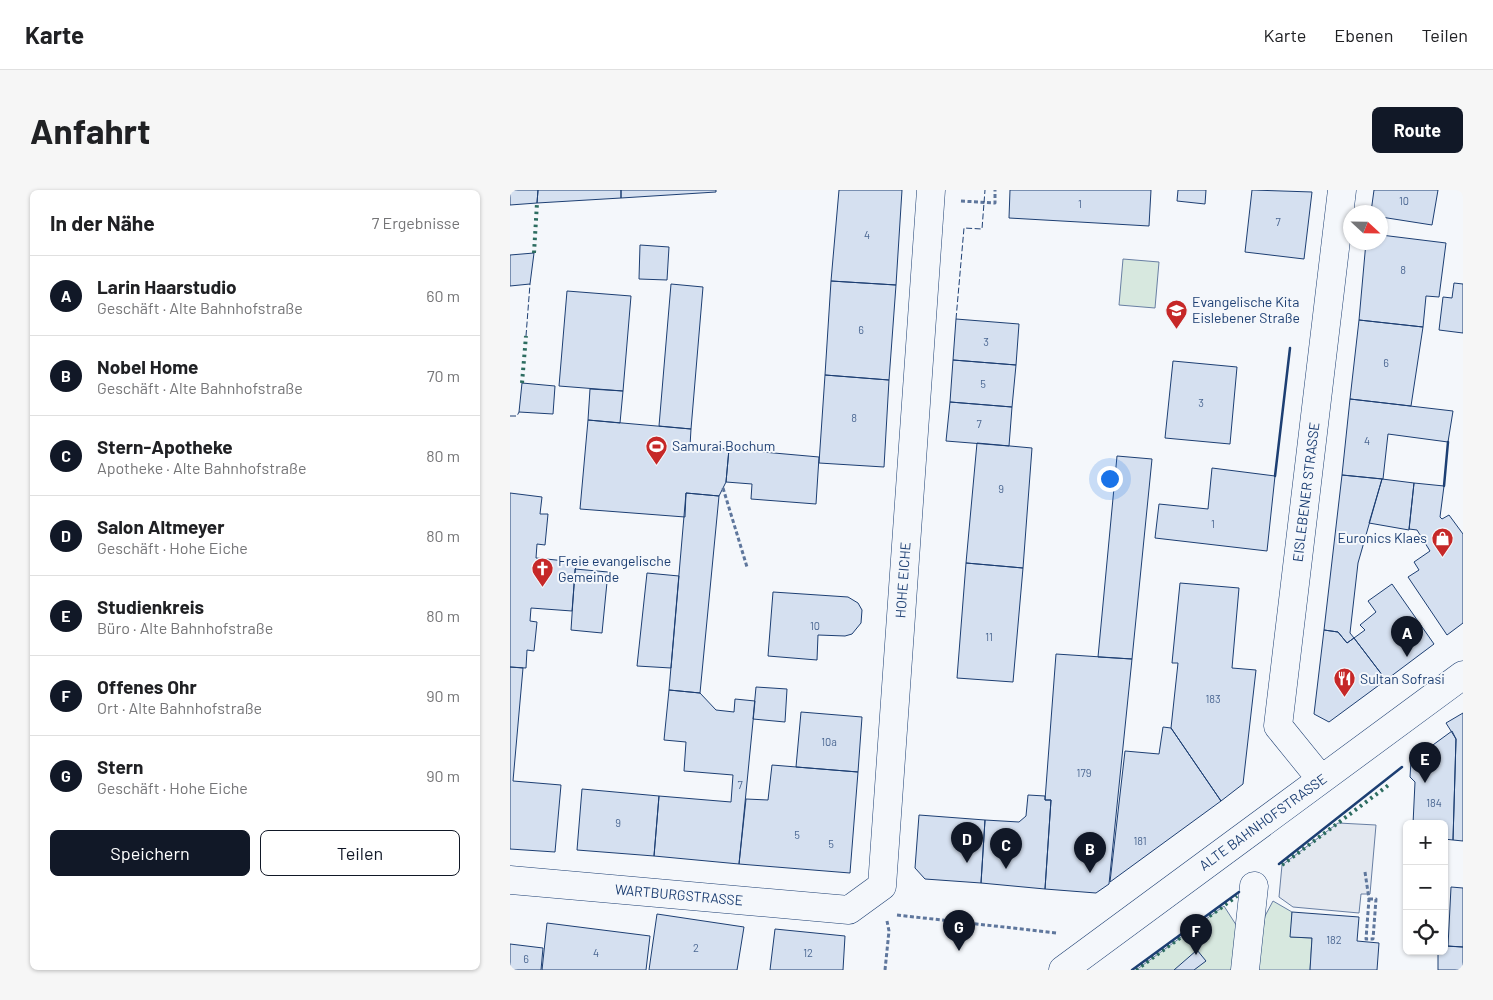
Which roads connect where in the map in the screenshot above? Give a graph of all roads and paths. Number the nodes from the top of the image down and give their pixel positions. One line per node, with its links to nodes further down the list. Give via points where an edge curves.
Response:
1 (931, 190): 11 (street, HOHE EICHE)
2 (995, 190): 4 (path, via 995,203)
3 (1342, 190): 8 (street, EISLEBENER STRASSE, via 1278,726)
4 (984, 203)
5 (723, 488): 6 (path)
6 (748, 567)
7 (1463, 675): 8 (street, ALTE BAHNHOFSTRASSE)
8 (1321, 779): 15 (street, ALTE BAHNHOFSTRASSE)
9 (1365, 872): 13 (path)
10 (510, 880): 11 (street, WARTBURGSTRASSE, via 849,910)
11 (882, 886): 14 (path)
12 (1254, 886): 18 (street)
13 (1369, 899): 13 (path, via 1366,939 1368,941 1373,939 1376,899)
14 (886, 914): 15 (path); 16 (path, via 889,931)
15 (1105, 939): 17 (street, ALTE BAHNHOFSTRASSE)
16 (884, 970)
17 (1063, 970)
18 (1245, 970)

